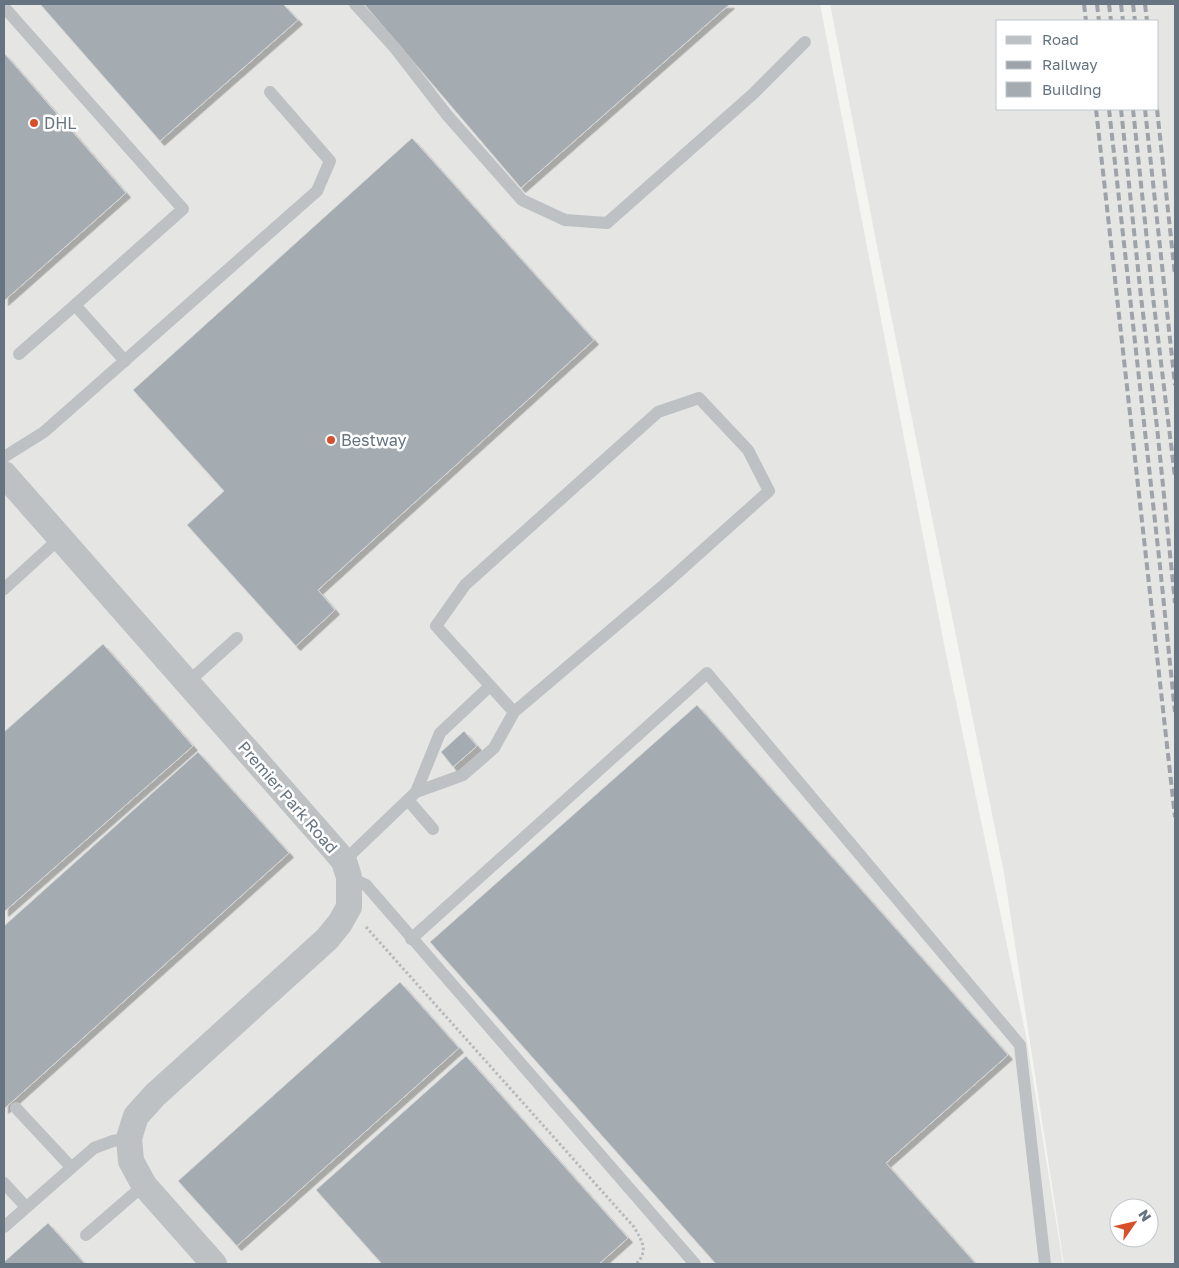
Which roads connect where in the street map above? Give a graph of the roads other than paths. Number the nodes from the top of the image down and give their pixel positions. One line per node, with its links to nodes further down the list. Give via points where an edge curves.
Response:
1 (355, 4): 3 (lane, via 522,200 565,220 607,223 752,94)
2 (4, 7): 5 (lane, via 183,209)
3 (804, 42)
4 (270, 92): 7 (lane, via 330,161 317,191)
5 (75, 305): 6 (lane); 7 (lane)
6 (20, 354)
7 (125, 361): 8 (lane, via 44,432)
8 (4, 457)
9 (4, 474): 10 (street, Premier Park Road)
10 (60, 538): 11 (lane); 13 (street, Premier Park Road)
11 (4, 589)
12 (237, 638): 13 (lane)
13 (187, 683): 18 (street, Premier Park Road, via 332,847)
14 (490, 686): 15 (lane); 15 (lane, via 436,626 465,585 658,412 699,398 748,450 769,491); 16 (lane, via 440,733)
15 (514, 712): 16 (lane, via 494,748 464,775)
16 (412, 796): 17 (lane); 18 (lane)
17 (433, 829)
18 (346, 869): 19 (lane, via 366,885); 21 (street, via 349,907 340,923 327,939 154,1095 136,1116)
19 (411, 938): 29 (lane); 30 (lane, via 707,673 1020,1045)
20 (16, 1108): 22 (lane)
21 (129, 1138): 22 (lane, via 94,1148); 24 (street, via 131,1161)
22 (71, 1167): 25 (lane)
23 (4, 1183): 25 (lane)
24 (144, 1185): 27 (lane); 28 (street)
25 (26, 1207): 26 (lane)
26 (4, 1226)
27 (86, 1235)
28 (206, 1262)
29 (695, 1264)
30 (1045, 1264)

